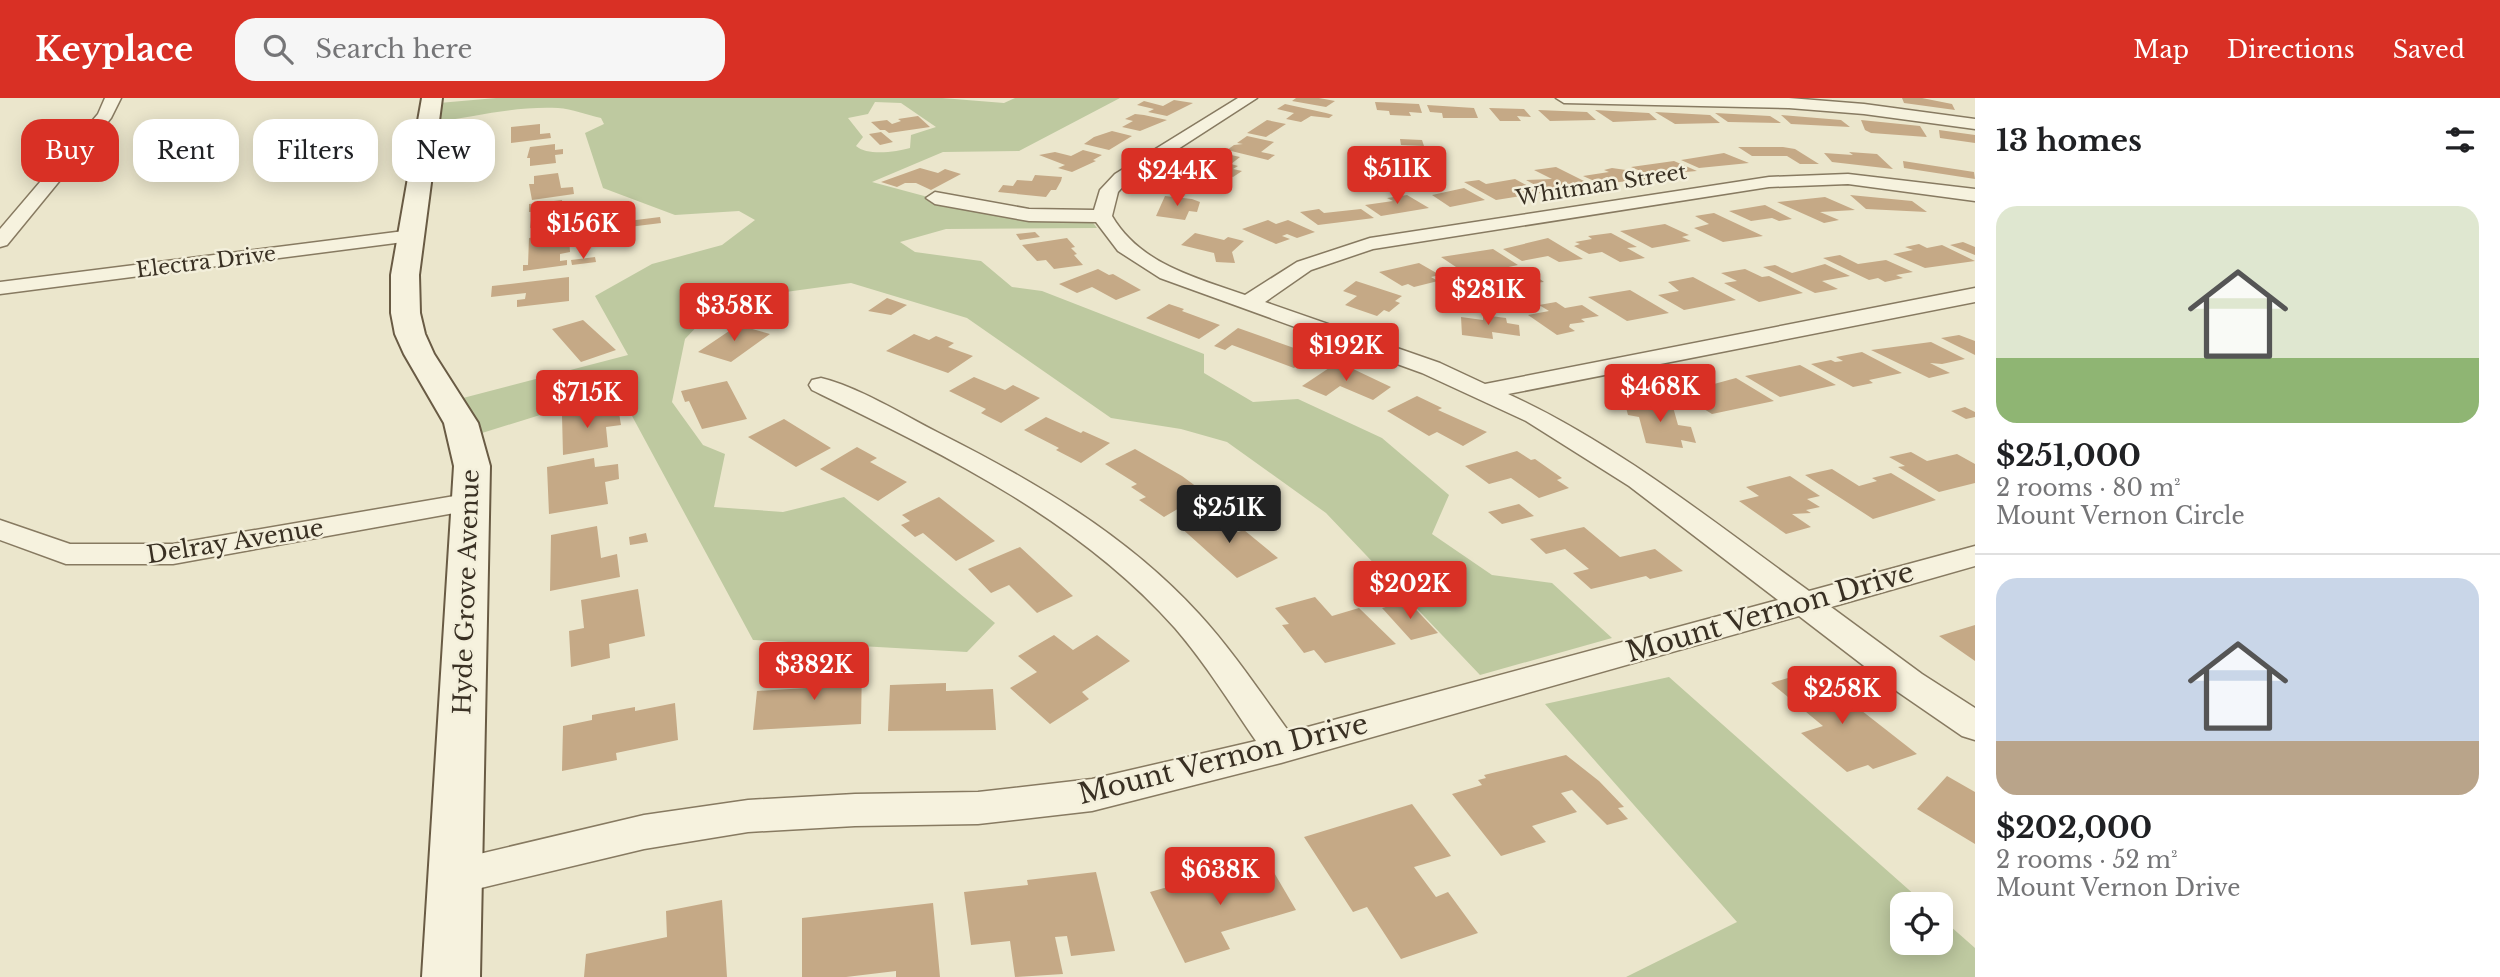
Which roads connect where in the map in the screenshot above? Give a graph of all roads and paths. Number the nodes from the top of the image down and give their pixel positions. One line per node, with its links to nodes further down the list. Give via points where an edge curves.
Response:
1 (113, 98): 10 (street, via 105,115)
2 (432, 98): 9 (street, Hyde Grove Avenue)
3 (1249, 98): 8 (street, via 1121,178 1109,190)
4 (1564, 98): 5 (street, via 1789,103)
5 (1975, 124)
6 (1975, 195): 13 (street, Whitman Street, via 1849,179 1769,182 1370,244 1304,267)
7 (935, 198): 8 (street, via 1029,215)
8 (1102, 216): 13 (street, via 1120,243 1157,269)
9 (412, 236): 11 (street, Electra Drive); 16 (street, Hyde Grove Avenue, via 404,303 409,332 466,435)
10 (0, 241)
11 (0, 288)
12 (1975, 295): 15 (street)
13 (1248, 303): 15 (street, via 1375,346)
14 (821, 385): 21 (street, via 969,457 1079,524 1138,572 1186,621)
15 (1485, 391): 19 (street, via 1639,480)
16 (472, 502): 17 (street, Delray Avenue, via 140,556 66,554); 22 (street, Hyde Grove Avenue)
17 (0, 529)
18 (1975, 556): 19 (street, Mount Vernon Drive)
19 (1802, 603): 20 (street); 21 (street, Mount Vernon Drive)
20 (1975, 726)
21 (1280, 749): 22 (street, Mount Vernon Drive, via 1092,795 978,808 748,816 644,832)
22 (456, 876): 23 (street, Hyde Grove Avenue)
23 (451, 977)

